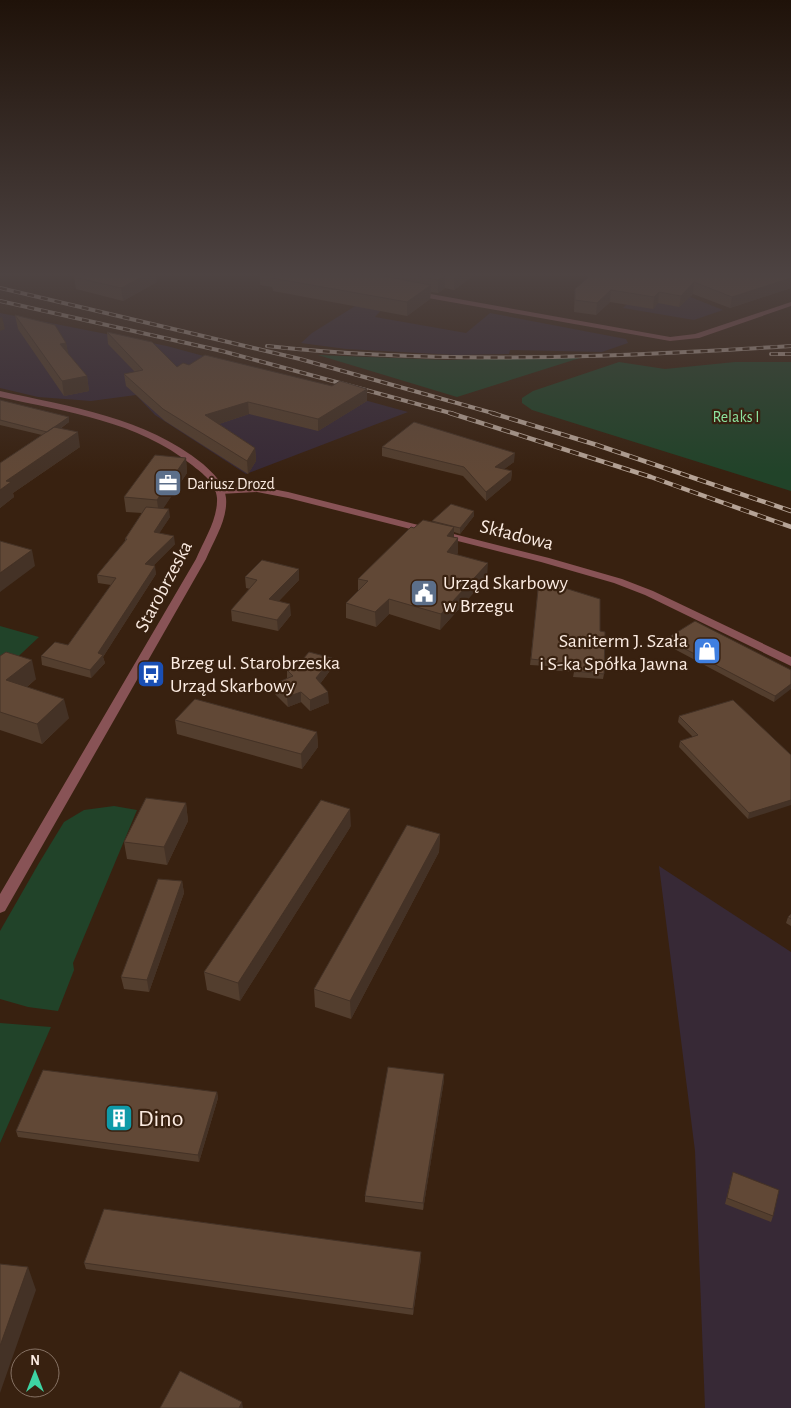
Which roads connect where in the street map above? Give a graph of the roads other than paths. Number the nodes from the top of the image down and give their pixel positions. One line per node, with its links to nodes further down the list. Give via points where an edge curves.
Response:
1 (0, 394): 2 (street, via 145,430 177,446 208,474)
2 (220, 491): 3 (street, Składowa, via 257,489 288,495 608,578 650,593); 4 (street, Starobrzeska, via 219,517 201,559)
3 (791, 662)
4 (0, 907)

